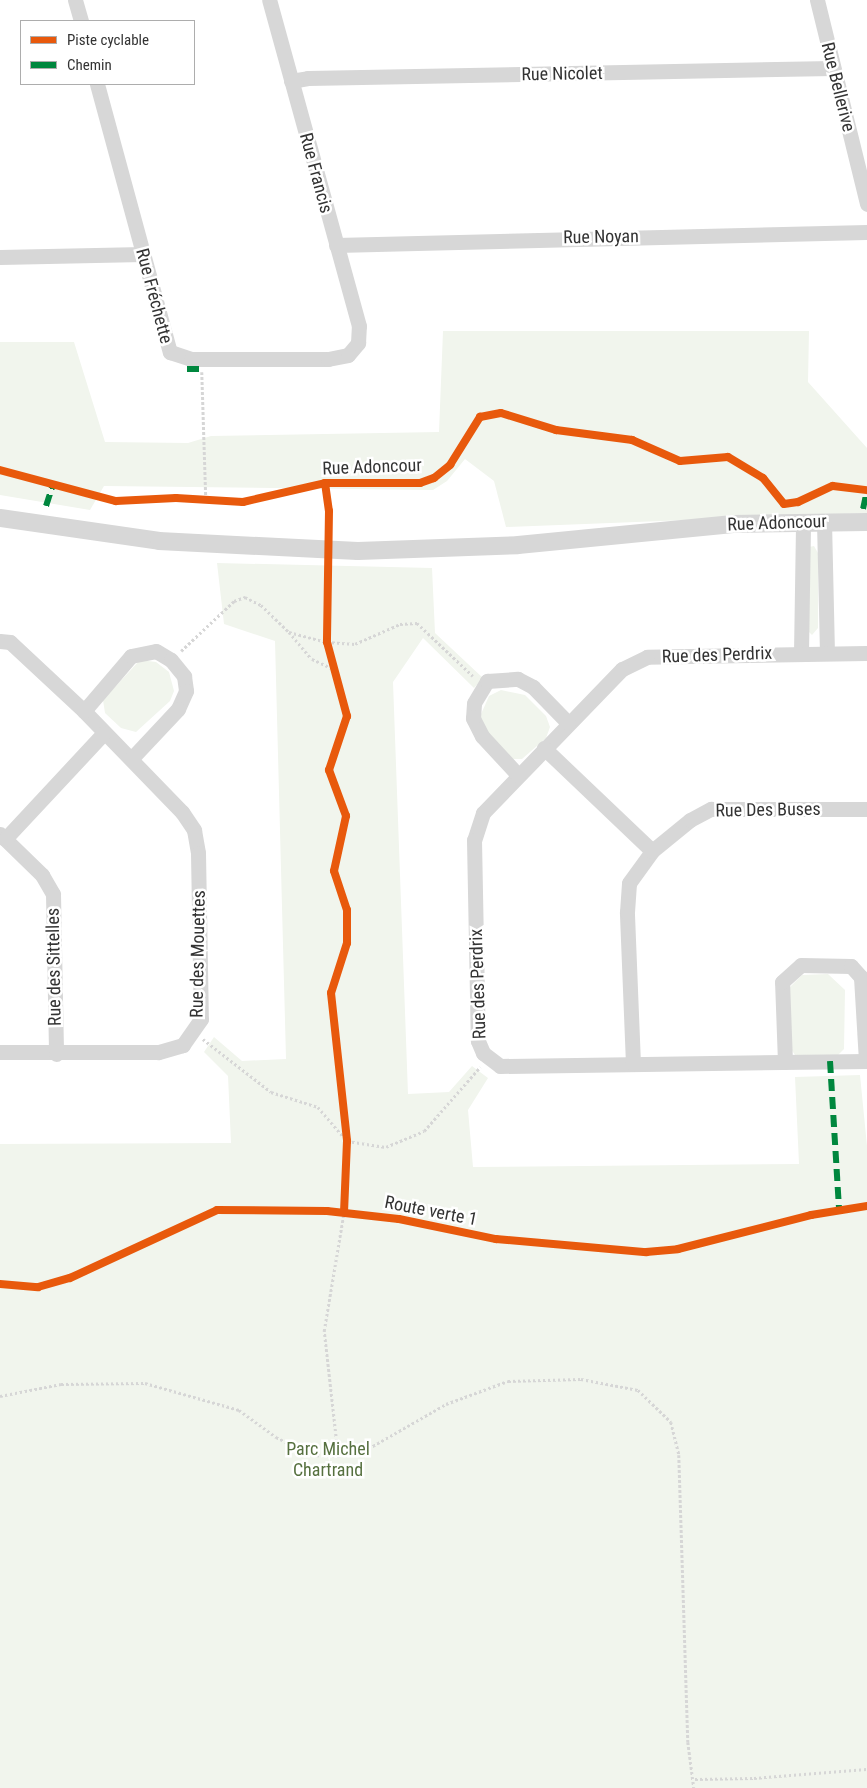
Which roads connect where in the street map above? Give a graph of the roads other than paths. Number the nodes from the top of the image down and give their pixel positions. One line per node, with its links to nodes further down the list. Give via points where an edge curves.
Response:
1 (75, 0): 4 (street)
2 (269, 0): 6 (street, Rue Francis)
3 (817, 0): 5 (street, Rue Bellerive)
4 (81, 20)
5 (833, 68): 6 (street, Rue Nicolet, via 308,78); 8 (street, Rue Bellerive)
6 (291, 81): 10 (street, Rue Francis)
7 (97, 85): 11 (street, Rue Fréchette)
8 (867, 204)
9 (867, 232): 10 (street, Rue Noyan)
10 (336, 245): 13 (street, Rue Francis, via 359,326)
11 (143, 254): 12 (street); 13 (street, Rue Fréchette, via 165,342 174,354 191,359 328,359 343,357)
12 (0, 257)
13 (356, 347)
14 (0, 518): 15 (street, Rue Adoncour, via 160,541 358,551 518,545 701,526)
15 (803, 521): 16 (street, Rue Adoncour); 19 (street)
16 (824, 521): 17 (street, Rue Adoncour); 20 (street)
17 (867, 522)
18 (0, 641): 22 (street, Rue des Mouettes, via 10,642)
19 (801, 653): 20 (street, Rue des Perdrix); 23 (street, Rue des Perdrix, via 647,657 622,669)
20 (827, 653): 21 (street, Rue des Perdrix)
21 (867, 653)
22 (84, 711): 24 (street, Rue des Mouettes); 26 (street, via 131,656 142,651 156,651 171,660 184,676 186,691 178,709)
23 (568, 723): 25 (street, Rue des Perdrix); 27 (street, via 533,687 518,679 495,680 483,685 474,703 473,718 482,736)
24 (104, 733): 26 (street, Rue des Mouettes); 29 (street, Rue des Sittelles)
25 (544, 748): 27 (street, Rue des Perdrix); 30 (street)
26 (132, 758): 32 (street, Rue des Mouettes, via 182,812 194,830 198,853 201,1019 195,1033 183,1045 158,1052)
27 (518, 774): 35 (street, Rue des Perdrix, via 483,813 474,840 478,1042 488,1058 500,1066)
28 (867, 809): 30 (street, Rue Des Buses, via 711,809 690,820)
29 (3, 836): 32 (street, Rue des Sittelles, via 42,875 53,894)
30 (652, 851): 35 (street, Rue Des Buses, via 629,883 626,912)
31 (0, 1052): 32 (street, Rue des Mouettes)
32 (56, 1054)
33 (866, 1061): 34 (street, Rue des Perdrix); 34 (street, Rue des Perdrix, via 862,977 851,966 801,965 782,982)
34 (784, 1062): 35 (street, Rue des Perdrix)
35 (633, 1064)

